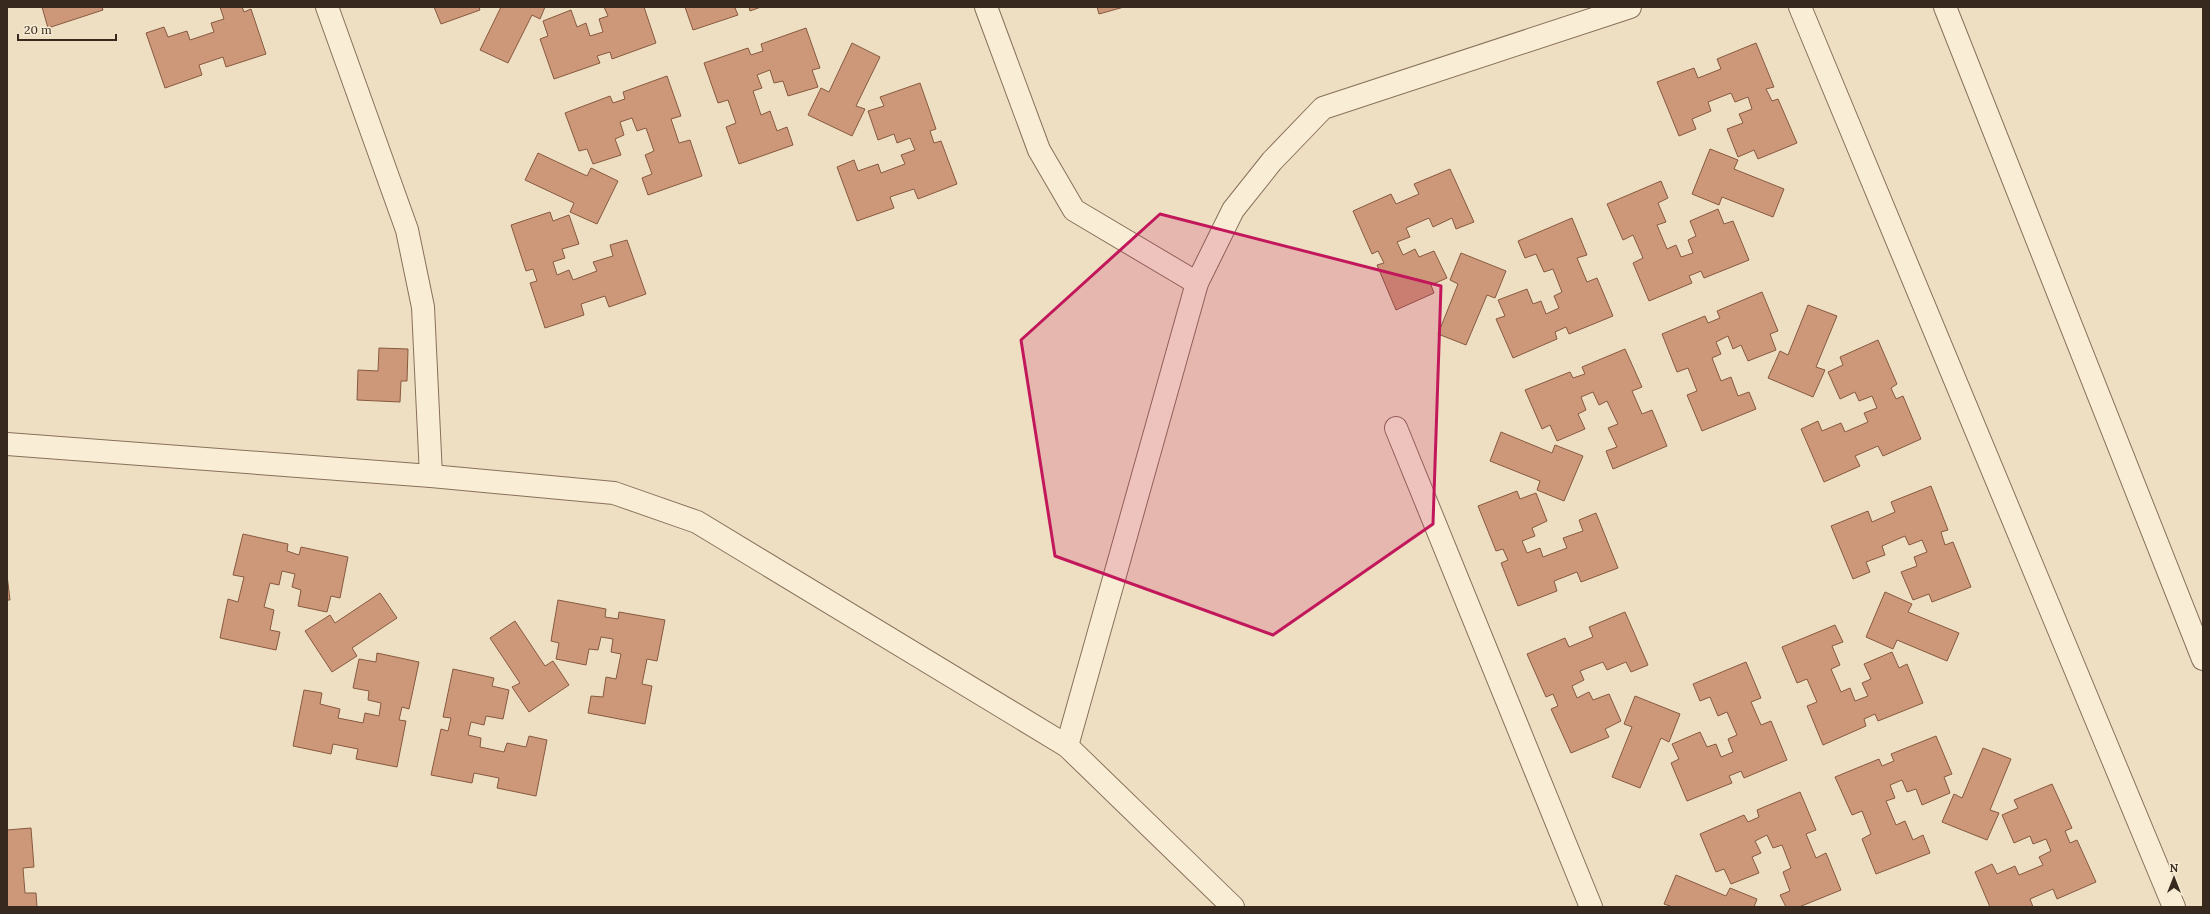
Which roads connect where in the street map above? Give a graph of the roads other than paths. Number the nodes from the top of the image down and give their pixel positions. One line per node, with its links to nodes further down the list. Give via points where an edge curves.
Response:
1 (327, 7): 9 (street, via 407,230 423,306)
2 (986, 7): 6 (street, via 1038,150 1074,210)
3 (1630, 7): 6 (street, via 1323,108 1272,161 1233,210)
4 (1800, 7): 14 (street)
5 (1945, 7): 10 (street)
6 (1197, 283): 11 (street)
7 (1396, 428): 13 (street)
8 (7, 444): 9 (street)
9 (431, 476): 11 (street, via 614,494 697,522)
10 (2203, 660)
11 (1067, 746): 12 (street)
12 (1233, 907)
13 (1591, 907)
14 (2174, 907)

